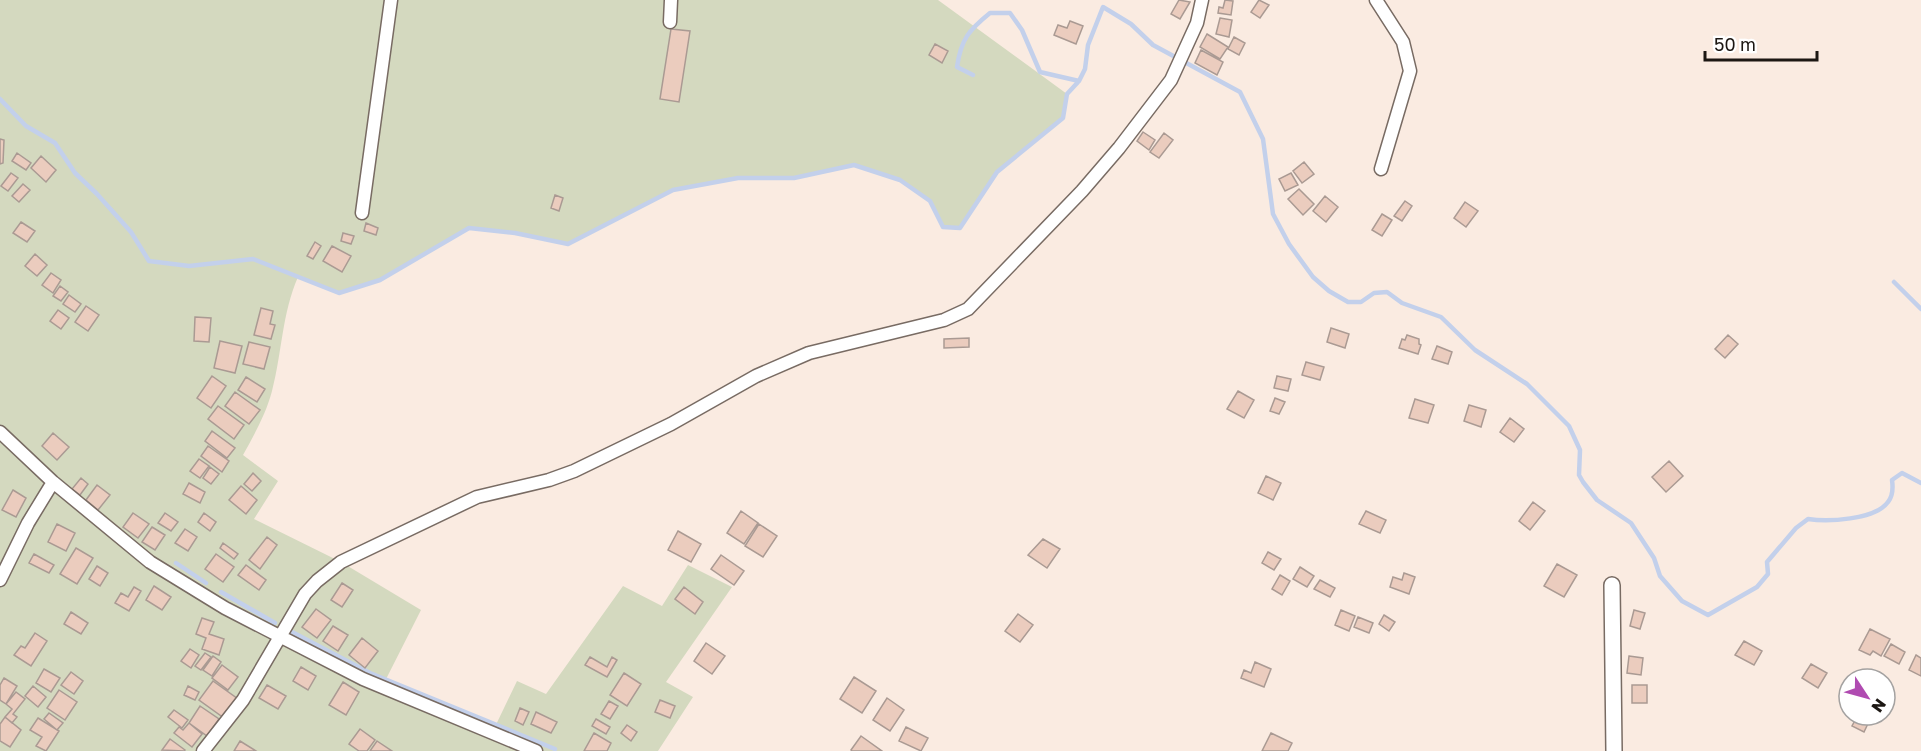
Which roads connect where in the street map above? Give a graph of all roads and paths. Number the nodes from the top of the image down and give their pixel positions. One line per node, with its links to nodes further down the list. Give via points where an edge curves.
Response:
1 (391, 0): 7 (street)
2 (670, 0): 5 (street)
3 (1202, 0): 12 (street, via 1180,62 1156,100 1082,191 968,309 944,320 809,353 756,376 671,424 574,471 477,497 341,562 305,594)
4 (1376, 0): 6 (street, via 1403,42 1410,71)
5 (670, 22)
6 (1381, 169)
7 (362, 213)
8 (0, 432): 9 (street)
9 (53, 482): 10 (street); 12 (street, via 150,562)
10 (0, 580)
11 (1612, 585): 15 (street)
12 (280, 636): 13 (street, via 243,700); 14 (street, via 363,679)
13 (203, 751)
14 (536, 751)
15 (1614, 751)

